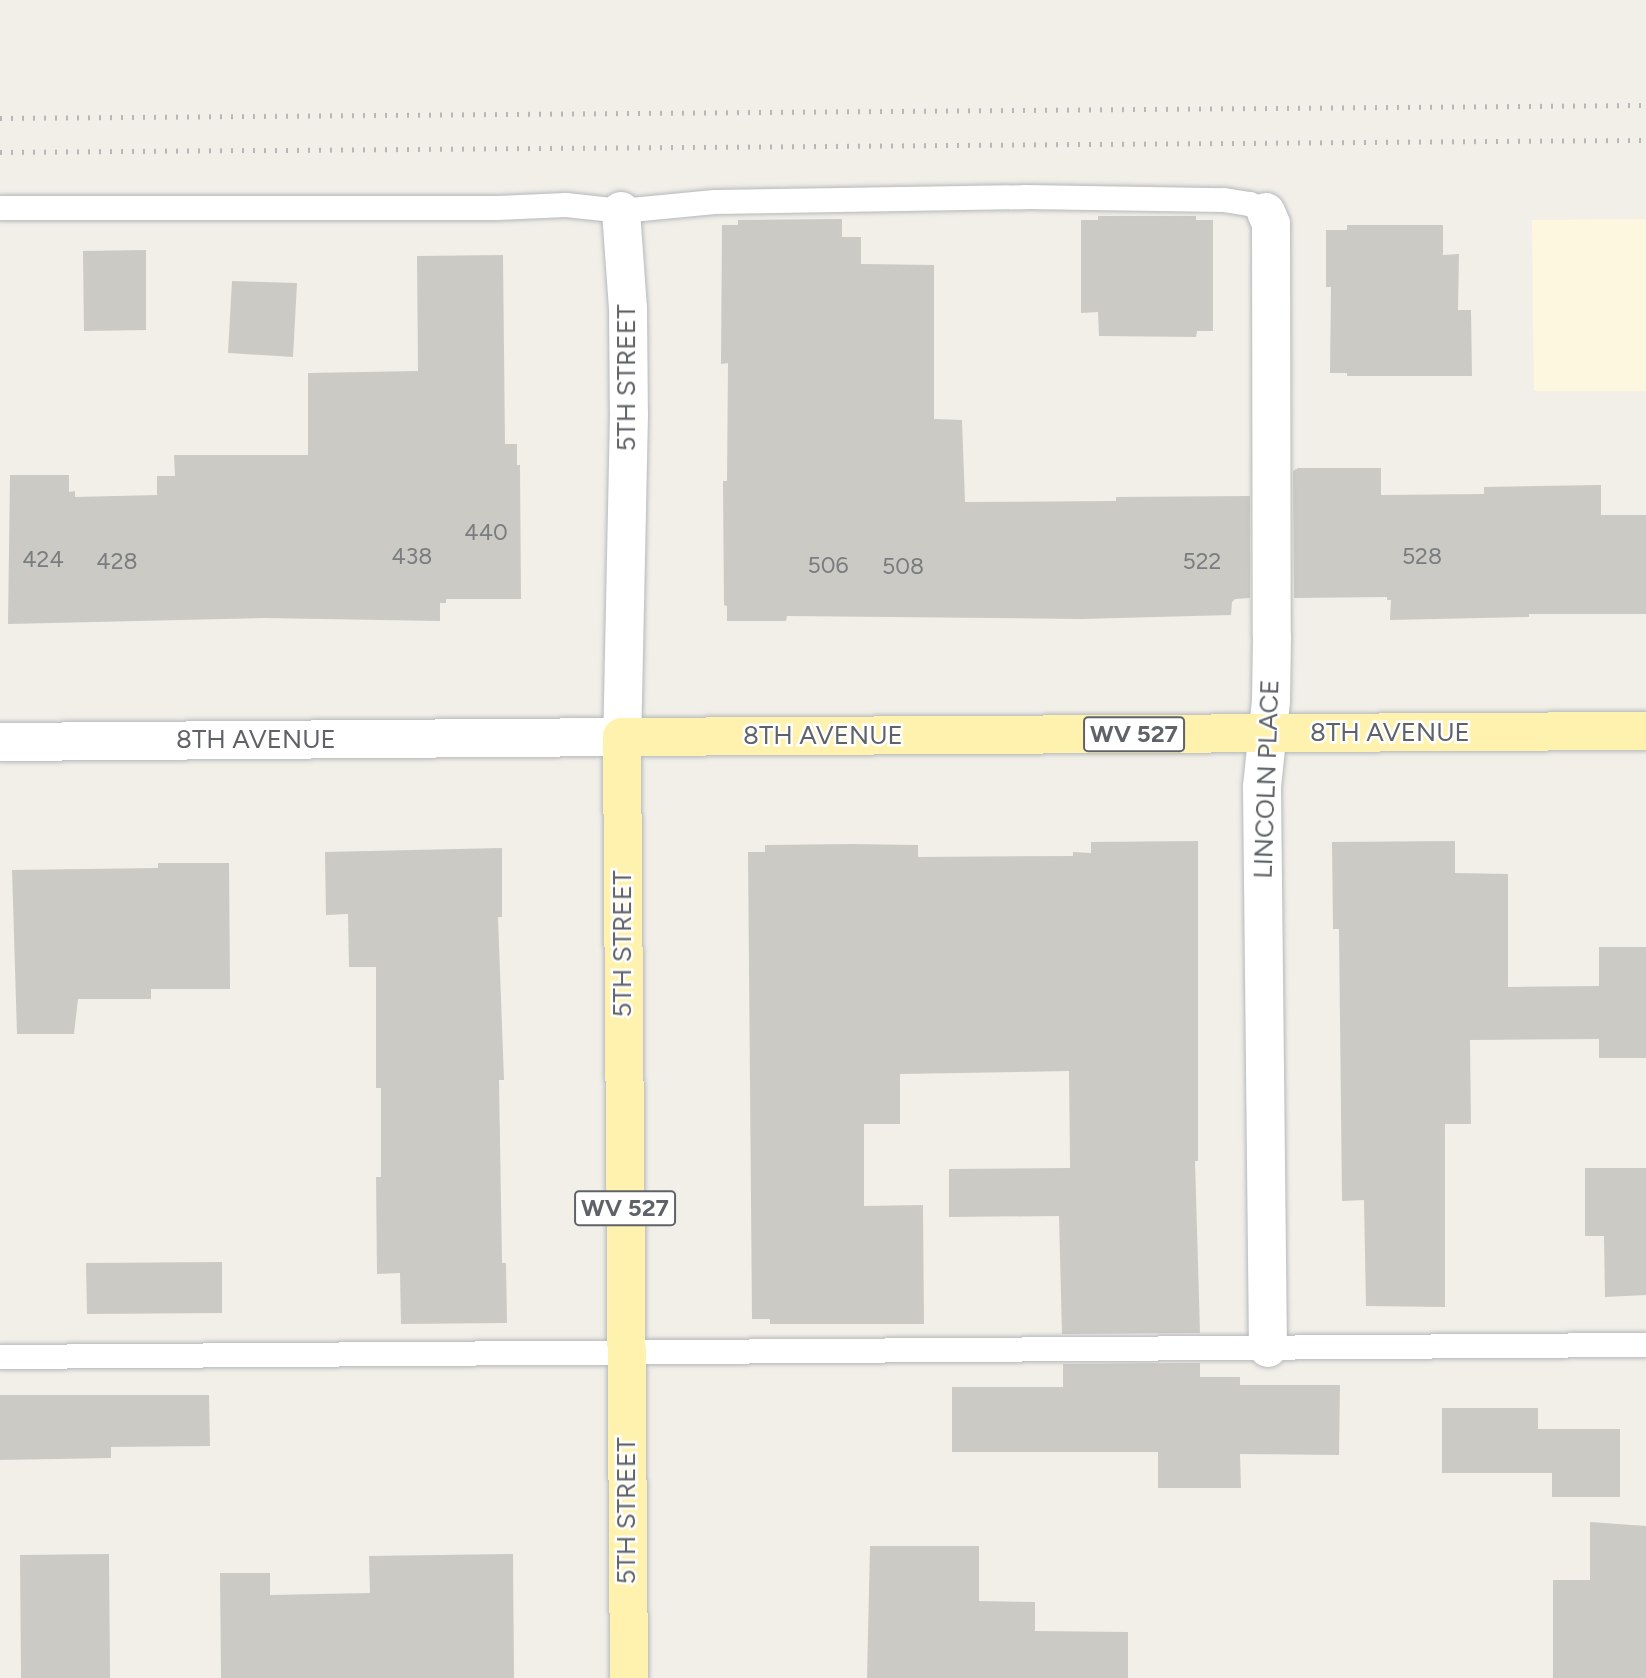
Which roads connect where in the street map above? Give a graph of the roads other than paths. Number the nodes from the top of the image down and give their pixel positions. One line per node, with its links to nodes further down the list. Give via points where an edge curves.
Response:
1 (0, 208): 2 (lane, via 566,205)
2 (621, 211): 3 (lane, via 715,202 1025,197 1224,200); 6 (street, 5TH STREET, via 629,415)
3 (1266, 212): 5 (street, LINCOLN PLACE, via 1271,224 1272,647)
4 (1646, 731): 5 (main road, 8TH AVENUE / WV 527)
5 (1267, 733): 6 (main road, 8TH AVENUE / WV 527); 9 (street, LINCOLN PLACE, via 1262,801)
6 (622, 737): 7 (street, 8TH AVENUE); 10 (main road, 5TH STREET / WV 527)
7 (0, 742)
8 (1646, 1345): 9 (lane)
9 (1268, 1348): 10 (lane)
10 (626, 1352): 11 (lane); 12 (main road, 5TH STREET / WV 527)
11 (0, 1357)
12 (629, 1678)

